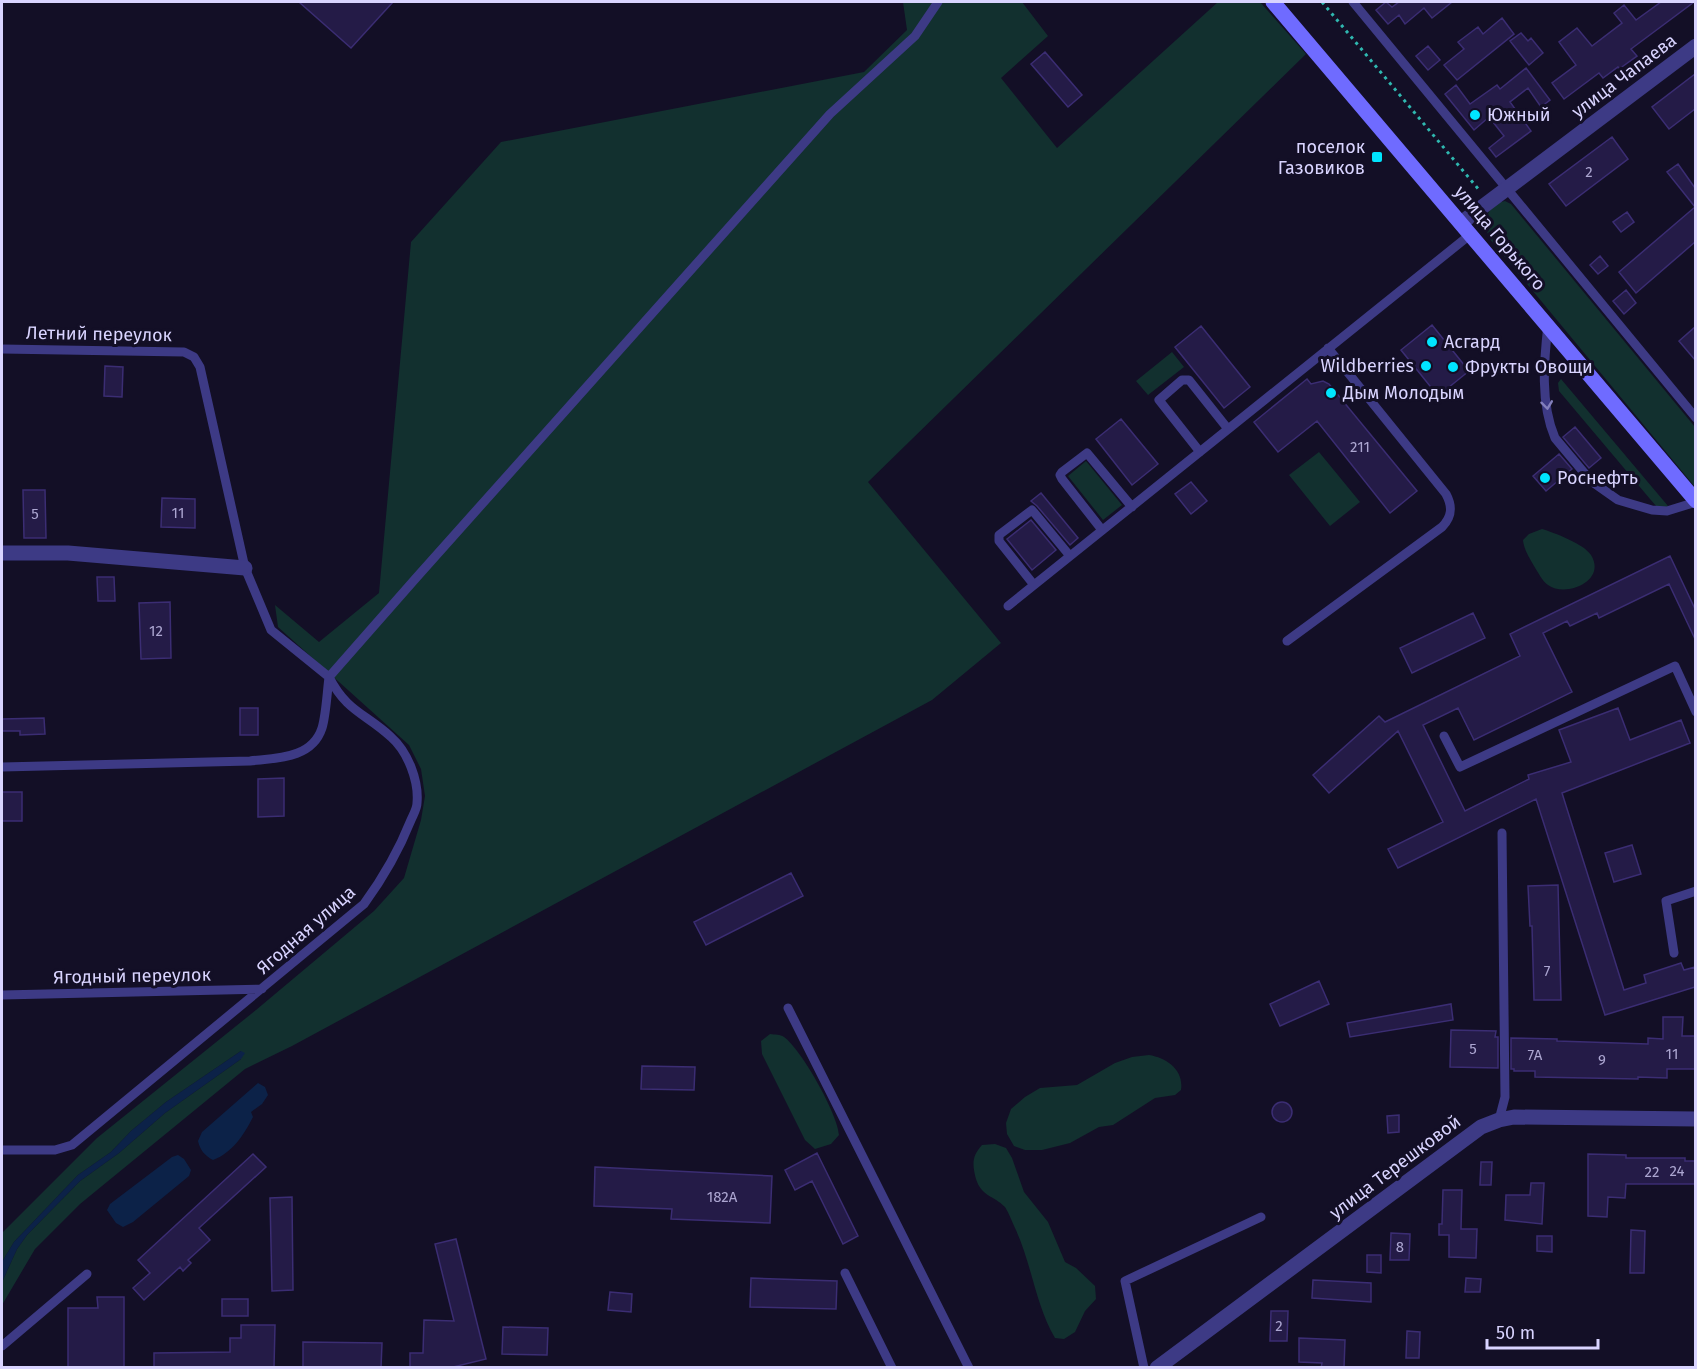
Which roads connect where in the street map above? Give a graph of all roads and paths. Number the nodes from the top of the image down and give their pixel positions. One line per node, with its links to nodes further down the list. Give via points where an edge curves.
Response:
1 (938, 2): 25 (lane, via 915,36 830,114)
2 (1273, 2): 8 (main road, улица Горького)
3 (1322, 2): 7 (path)
4 (1353, 2): 6 (lane)
5 (1695, 46): 6 (street, улица Чапаева)
6 (1506, 189): 7 (street, улица Чапаева); 13 (lane)
7 (1489, 202): 8 (street, улица Чапаева)
8 (1466, 228): 9 (main road, улица Горького); 10 (lane)
9 (1548, 324): 16 (main road, улица Горького); 16 (lane, one-way to 16, via 1546,390 1555,438 1591,481 1618,500 1667,511)
10 (1328, 348): 14 (lane); 24 (lane, via 1446,494 1451,510 1442,527)
11 (2, 349): 12 (lane, Летний переулок, via 183,352)
12 (194, 357): 21 (lane, Ягодная улица, via 200,367)
13 (1695, 418)
14 (1228, 429): 15 (lane); 15 (lane, via 1186,378 1161,397 1160,403)
15 (1200, 452): 17 (lane)
16 (1695, 501)
17 (1132, 507): 18 (lane); 18 (lane, via 1090,455 1076,460 1060,475)
18 (1102, 530): 20 (lane)
19 (2, 553): 21 (street, via 68,553)
20 (1070, 556): 22 (lane); 22 (lane, via 1035,512 1028,512 998,538)
21 (245, 568): 25 (lane, Ягодная улица, via 271,630)
22 (1034, 585): 23 (lane)
23 (1008, 606)
24 (1287, 641)
25 (330, 678): 28 (lane, via 322,728 305,751 289,756 250,761); 32 (lane, Ягодная улица, via 338,695 392,738 406,755 416,781 417,804 381,881 364,904)
26 (1695, 712): 27 (lane, via 1676,666 1460,767)
27 (1444, 736)
28 (2, 767)
29 (1502, 833): 36 (lane, via 1505,1097)
30 (1695, 891): 31 (lane, via 1666,902)
31 (1674, 953)
32 (262, 989): 33 (lane, Ягодный переулок); 37 (lane, Ягодная улица, via 72,1145 55,1150)
33 (2, 995)
34 (788, 1008): 43 (lane)
35 (1695, 1119): 36 (street, улица Терешковой, via 1547,1116)
36 (1499, 1120): 45 (street, улица Терешковой, via 1482,1127)
37 (2, 1150)
38 (1261, 1217): 44 (lane, via 1125,1281)
39 (845, 1273): 42 (lane)
40 (87, 1274): 41 (lane)
41 (2, 1346)
42 (892, 1368)
43 (969, 1368)
44 (1144, 1368)
45 (1157, 1368)

